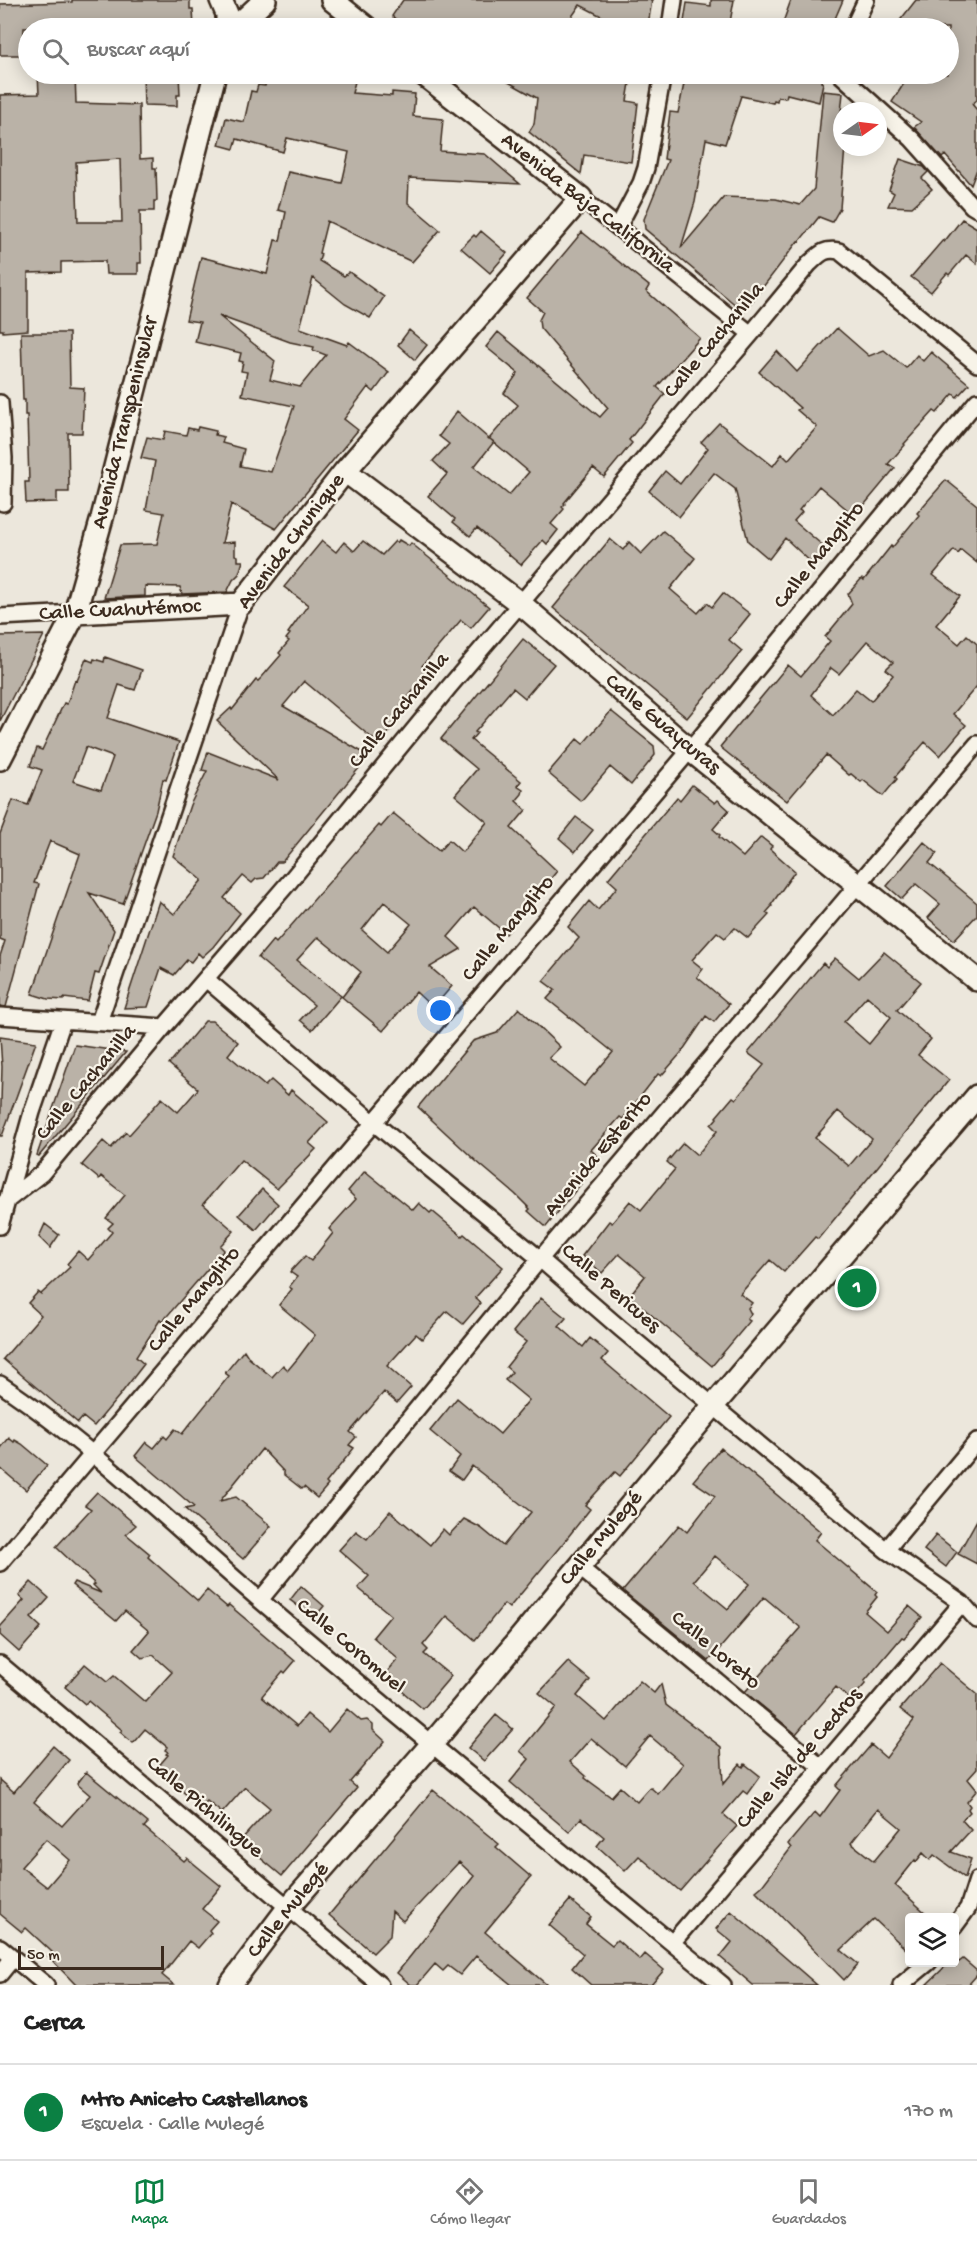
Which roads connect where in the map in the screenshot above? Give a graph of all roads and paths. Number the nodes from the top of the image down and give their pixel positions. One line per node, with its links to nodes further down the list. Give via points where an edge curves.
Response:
1 (221, 0): 6 (street)
2 (265, 0): 7 (street)
3 (332, 0): 8 (street)
4 (675, 0): 9 (street)
5 (866, 0): 10 (street)
6 (227, 18)
7 (246, 18)
8 (354, 18)
9 (672, 18)
10 (858, 18)
11 (212, 84): 26 (street, Avenida Transpeninsular)
12 (436, 84): 15 (street, Avenida Baja California)
13 (661, 84): 17 (street, via 646,168)
14 (851, 84): 16 (street, via 912,139)
15 (581, 198): 17 (street, Avenida Baja California); 22 (street, Avenida Chunique)
16 (977, 209)
17 (618, 227): 18 (street, Avenida Baja California)
18 (751, 334): 19 (street, Calle Cachanilla, via 809,264 830,249 839,251); 25 (street, Calle Cachanilla)
19 (977, 364)
20 (977, 401): 29 (street, Calle Manglito)
21 (0, 403): 23 (street)
22 (345, 471): 24 (street, Avenida Chunique); 25 (street, Calle Guaycuras)
23 (3, 503)
24 (241, 604): 26 (street, Calle Cuahutémoc); 36 (street, Avenida Chunique)
25 (521, 604): 29 (street, Calle Guaycuras); 32 (street, Calle Cachanilla)
26 (75, 613): 27 (street, Calle Cuahutémoc); 30 (street, Avenida Transpeninsular)
27 (0, 618)
28 (977, 744): 31 (street, Avenida Esterito)
29 (690, 750): 31 (street, Calle Guaycuras); 39 (street, Calle Manglito)
30 (0, 759)
31 (858, 886): 33 (street, Calle Guaycuras); 42 (street, Avenida Esterito)
32 (206, 979): 37 (street, Calle Cachanilla); 39 (street, Calle Pericues)
33 (977, 980)
34 (0, 1016): 35 (street)
35 (63, 1021): 36 (street); 40 (street)
36 (99, 1022): 37 (street)
37 (164, 1027): 40 (street, Calle Cachanilla, via 42,1173)
38 (977, 1096): 44 (street, Calle Mulegé)
39 (374, 1123): 42 (street, Calle Pericues); 46 (street, Calle Manglito)
40 (5, 1202): 41 (street)
41 (0, 1226)
42 (540, 1259): 44 (street, Calle Pericues); 50 (street, Avenida Esterito)
43 (0, 1384): 46 (street, Calle Coromuel)
44 (713, 1406): 47 (street, Calle Pericues); 49 (street, Calle Mulegé)
45 (977, 1441): 47 (street)
46 (93, 1456): 48 (street, Calle Manglito); 50 (street, Calle Coromuel)
47 (886, 1550): 51 (street, Calle Pericues)
48 (0, 1563)
49 (579, 1567): 54 (street, Calle Mulegé); 55 (street, Calle Loreto)
50 (260, 1600): 54 (street, Calle Coromuel)
51 (962, 1604): 52 (street, Calle Pericues); 55 (street, Calle Isla de Cedros)
52 (977, 1620)
53 (0, 1664): 57 (street, Calle Pichilingue)
54 (431, 1744): 57 (street, Calle Mulegé); 59 (street, Calle Coromuel)
55 (822, 1768): 59 (street, Calle Isla de Cedros)
56 (977, 1880): 58 (street, via 968,1908)
57 (288, 1908): 65 (street, Calle Mulegé); 66 (street, Calle Pichilingue)
58 (959, 1920)
59 (672, 1943): 67 (street, Calle Coromuel)
60 (0, 1947): 61 (street)
61 (14, 1958): 63 (street); 64 (street)
62 (923, 1967): 68 (street)
63 (0, 1974)
64 (46, 1985)
65 (230, 1985)
66 (380, 1985)
67 (723, 1985)
68 (901, 1985)

